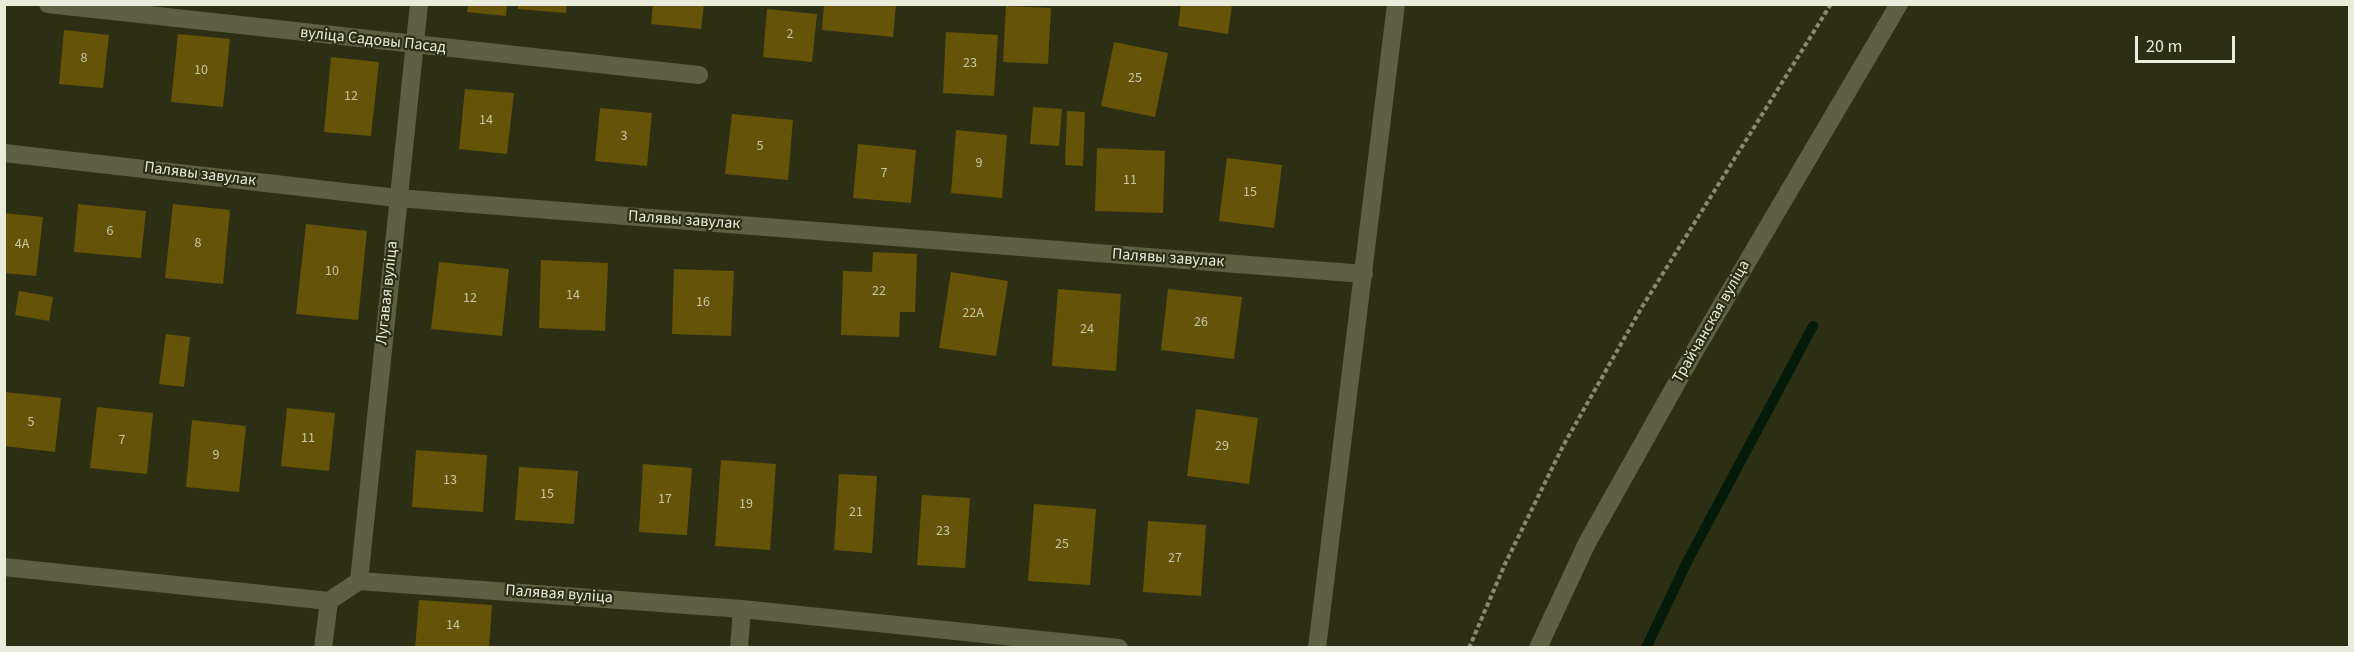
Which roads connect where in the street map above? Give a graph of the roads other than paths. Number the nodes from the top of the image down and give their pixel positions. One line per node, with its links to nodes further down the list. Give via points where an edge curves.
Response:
1 (48, 4): 5 (street, вуліца Садовы Пасад)
2 (419, 4): 5 (street, Лугавая вуліца)
3 (1396, 4): 9 (street)
4 (1899, 4): 18 (street, Трайчанская вуліца, via 1670,394 1587,543)
5 (415, 46): 6 (street, вуліца Садовы Пасад); 8 (street, Лугавая вуліца)
6 (699, 75)
7 (4, 153): 8 (street, Палявы завулак)
8 (397, 198): 9 (street, Палявы завулак); 11 (street, Лугавая вуліца)
9 (1364, 274): 17 (street)
10 (4, 567): 12 (street)
11 (359, 581): 12 (street); 13 (street, Палявая вуліца)
12 (329, 601): 14 (street)
13 (742, 609): 15 (street); 16 (street, Палявая вуліца)
14 (323, 648)
15 (739, 648)
16 (1119, 648)
17 (1317, 648)
18 (1538, 648)

